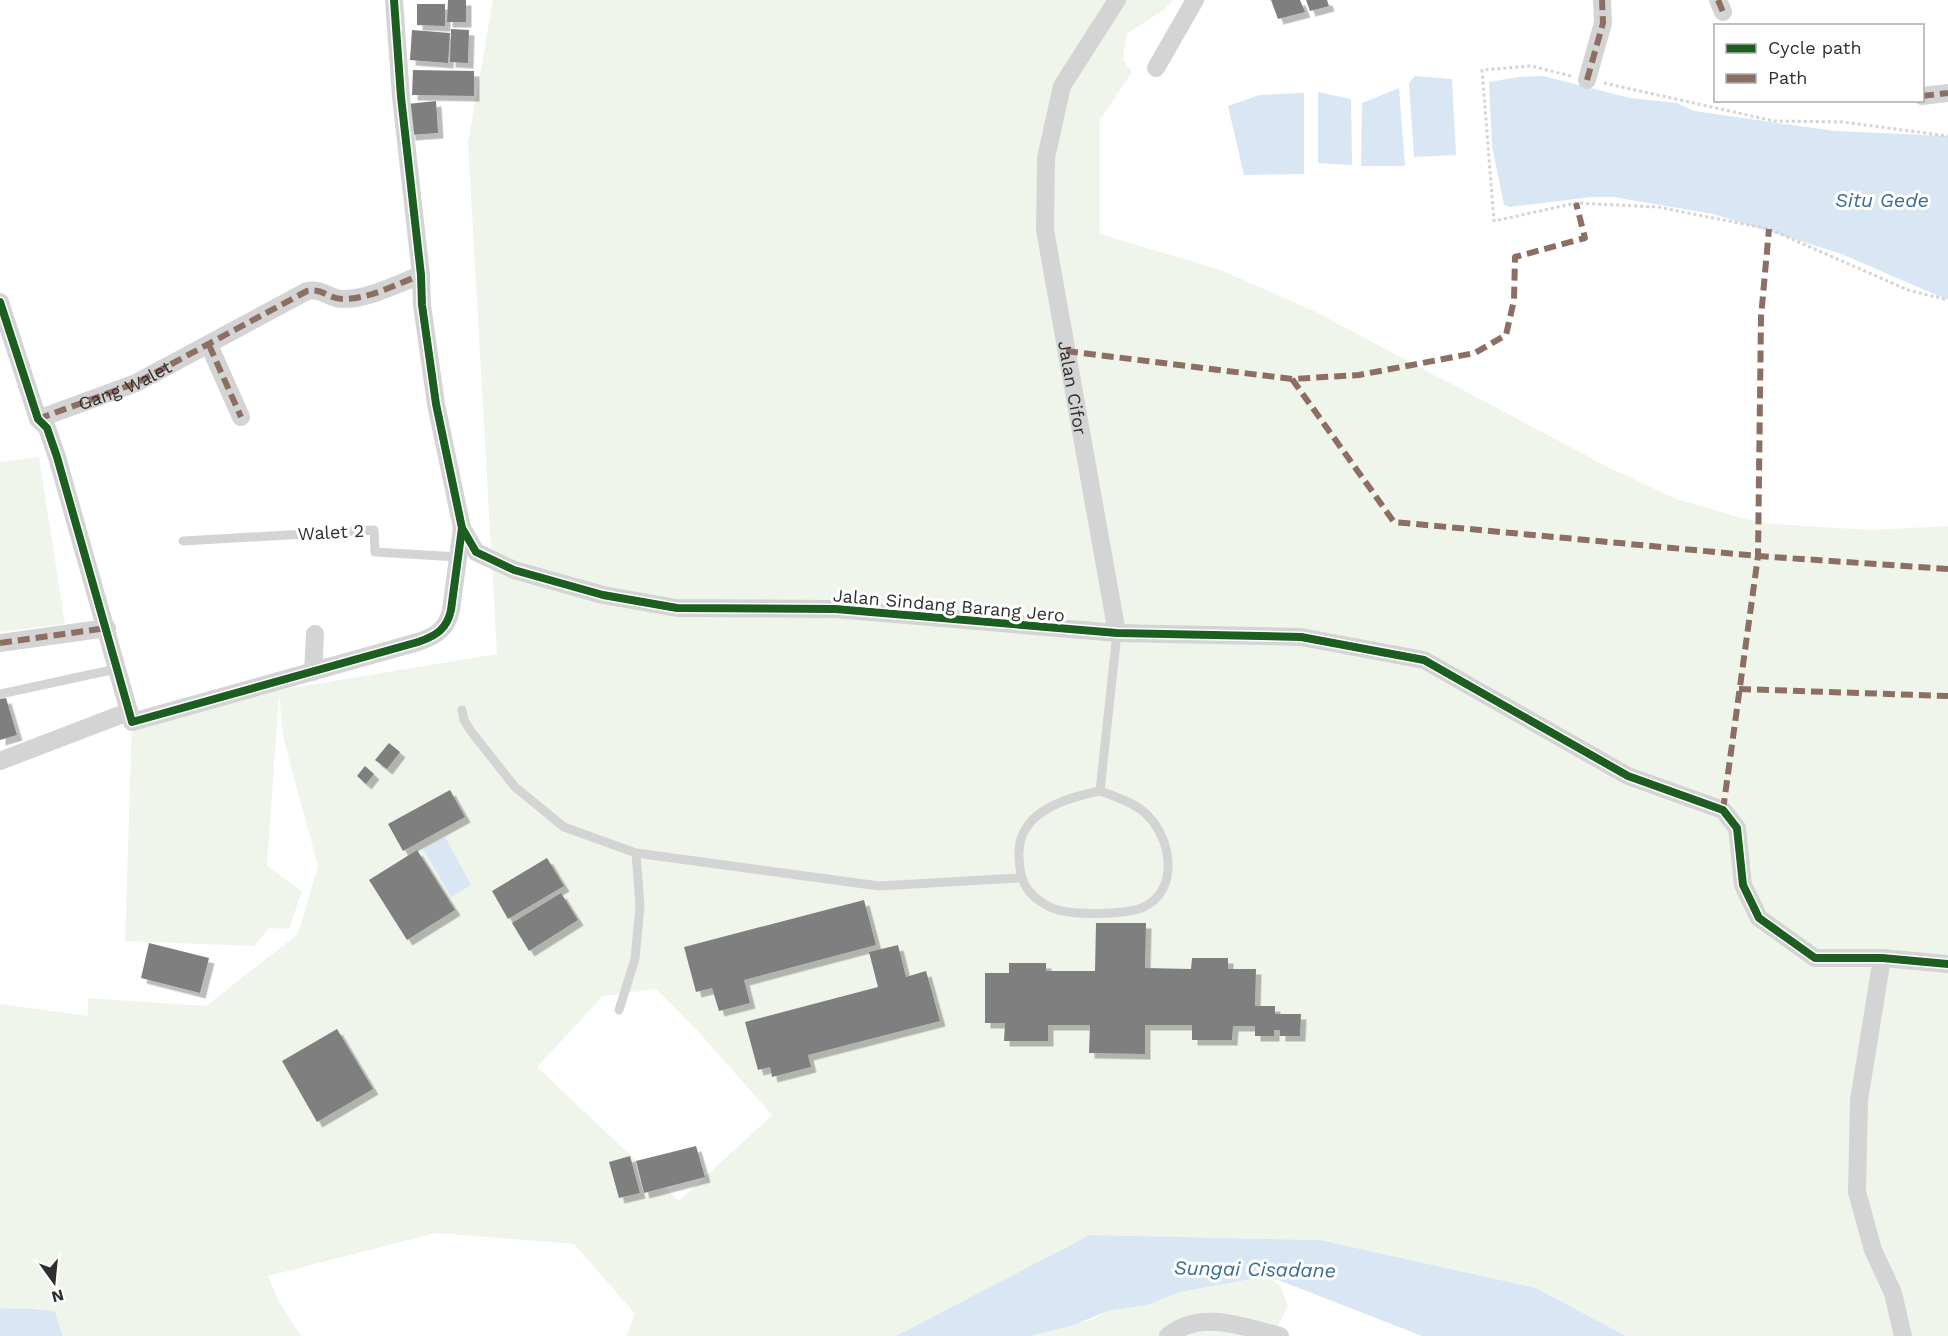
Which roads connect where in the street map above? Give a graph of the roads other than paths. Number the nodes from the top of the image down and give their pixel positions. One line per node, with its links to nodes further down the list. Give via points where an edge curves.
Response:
1 (394, 0): 9 (street, via 400,97)
2 (1117, 0): 18 (street, Jalan Cifor, via 1062,86 1046,158 1045,230)
3 (1196, 0): 5 (street)
4 (1602, 0): 6 (street, via 1603,23)
5 (1156, 68)
6 (1587, 80)
7 (1948, 93): 8 (street)
8 (1924, 96)
9 (421, 275): 11 (street, Gang Walet, via 343,299 324,291 307,291); 14 (street, via 436,404)
10 (0, 302): 13 (street)
11 (208, 345): 12 (street); 13 (street, Gang Walet, via 136,383)
12 (241, 417)
13 (38, 418): 17 (street, via 47,428 57,457)
14 (465, 534): 16 (street); 18 (street, Jalan Sindang Barang Jero, via 476,552 514,570 603,595 677,608 835,609)
15 (183, 541): 16 (lane, Walet 2, via 374,530 375,552)
16 (458, 557): 22 (street, via 448,623 441,631 431,638)
17 (107, 628): 20 (street); 21 (street)
18 (1117, 633): 27 (lane, Jalan Cifor); 30 (street, Jalan Sindang Barang Jero, via 1301,637 1424,660 1628,776 1723,810 1737,828 1743,885 1759,918 1815,957)
19 (315, 634): 22 (street)
20 (0, 643)
21 (116, 669): 23 (lane); 25 (street)
22 (313, 672): 25 (street, via 132,722)
23 (0, 694)
24 (462, 710): 28 (lane, via 470,730 515,786 564,826)
25 (128, 712): 26 (street)
26 (0, 761)
27 (1100, 791): 29 (lane, via 1072,796 1048,807 1029,822 1019,849); 29 (lane, via 1149,816 1163,839 1168,858 1169,875 1163,891 1144,907 1106,914 1058,910 1033,898)
28 (636, 853): 29 (lane, via 879,886); 32 (lane, via 639,906 635,959)
29 (1020, 878)
30 (1882, 958): 31 (street, Jalan Sindang Barang Jero); 35 (street, via 1859,1100 1857,1192 1873,1250 1893,1293)
31 (1948, 964)
32 (619, 1011)
33 (1168, 1336): 34 (street, via 1193,1323 1215,1320)
34 (1280, 1336)
35 (1903, 1336)

